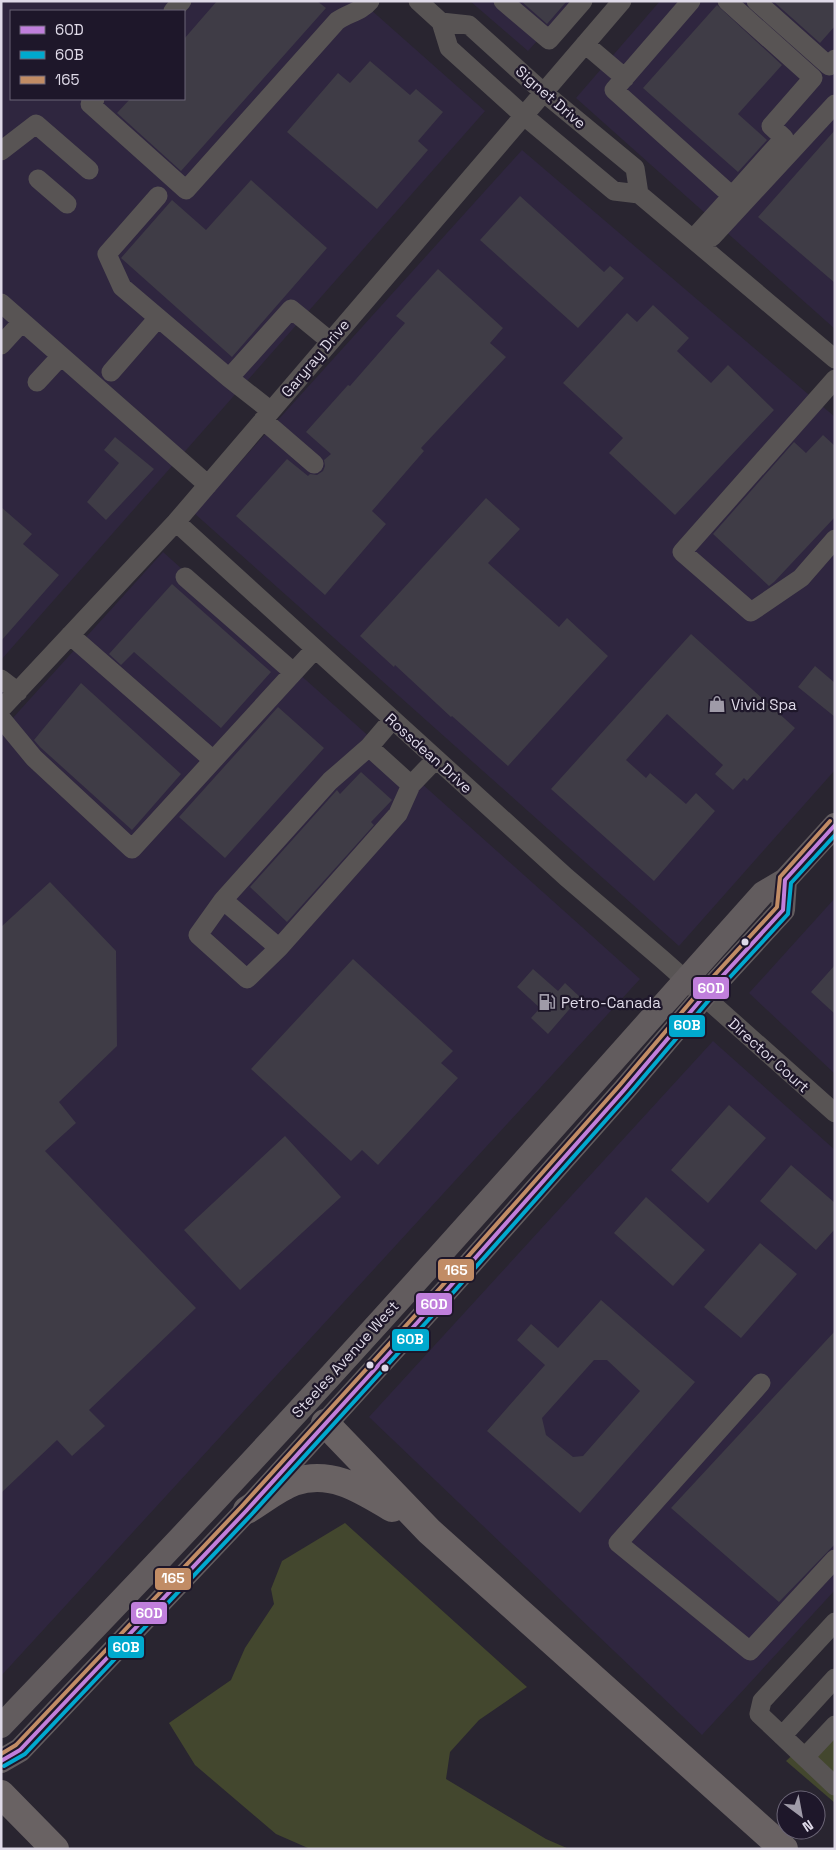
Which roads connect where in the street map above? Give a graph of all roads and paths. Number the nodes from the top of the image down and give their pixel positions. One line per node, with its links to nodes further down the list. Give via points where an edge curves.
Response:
1 (370, 1): 14 (street, via 362,9 337,21 186,190 90,104)
2 (418, 1): 9 (street)
3 (503, 1): 4 (street, via 549,40)
4 (583, 1)
5 (622, 1): 10 (street, Garyray Drive)
6 (691, 1): 12 (street)
7 (727, 1): 22 (street, via 814,78 771,126 784,138)
8 (756, 1): 11 (street, via 829,66)
9 (441, 22): 13 (street, Signet Drive, via 469,25); 16 (street, Signet Drive, via 449,48)
10 (585, 44): 12 (street); 13 (street, Garyray Drive)
11 (835, 59)
12 (625, 78): 22 (street, via 614,90)
13 (543, 92): 16 (street, Garyray Drive); 20 (street, Signet Drive, via 635,168)
14 (94, 100)
15 (835, 104): 24 (street)
16 (523, 115): 20 (street, Signet Drive, via 614,191); 28 (street, Garyray Drive)
17 (1, 151): 18 (street, via 36,124)
18 (89, 170)
19 (38, 179): 23 (street)
20 (639, 194): 24 (street)
21 (158, 196): 26 (street, via 107,254 122,287)
22 (732, 196): 24 (street)
23 (67, 204)
24 (698, 243): 31 (street)
25 (1, 303): 27 (street)
26 (158, 318): 32 (street); 33 (street)
27 (22, 322): 29 (street); 30 (street)
28 (330, 342): 33 (street, via 290,309); 36 (street, Garyray Drive)
29 (1, 345)
30 (61, 356): 35 (street); 38 (street)
31 (835, 359)
32 (111, 372)
33 (229, 378): 36 (street)
34 (835, 379): 40 (street, via 682,552 751,612 801,578)
35 (37, 382)
36 (267, 415): 37 (street); 38 (street, Garyray Drive)
37 (314, 464)
38 (208, 485): 39 (street, Garyray Drive)
39 (176, 522): 42 (street, Garyray Drive); 43 (street, Rossdean Drive)
40 (835, 539)
41 (186, 577): 44 (street)
42 (70, 635): 46 (street, Garyray Drive); 52 (street)
43 (315, 649): 44 (street); 49 (street, Rossdean Drive)
44 (293, 672): 52 (street)
45 (1, 679): 46 (street)
46 (18, 692): 47 (street, Garyray Drive)
47 (1, 709)
48 (1, 718): 52 (street, via 34,758 132,849)
49 (392, 720): 50 (street); 51 (street, Rossdean Drive)
50 (369, 747): 53 (street); 56 (street, via 330,781)
51 (436, 759): 53 (street); 58 (street, Rossdean Drive)
52 (213, 760)
53 (411, 785): 57 (street, via 398,814)
54 (835, 825): 55 (main road, Steeles Avenue West)
55 (785, 880): 58 (main road, Steeles Avenue West, via 763,892); 59 (main road, Steeles Avenue West, via 783,910)
56 (222, 900): 57 (street); 57 (street, via 198,935 247,979)
57 (279, 948)
58 (685, 980): 59 (street, Rossdean Drive); 62 (main road, Steeles Avenue West)
59 (704, 996): 60 (street, Director Court); 63 (main road, Steeles Avenue West, via 626,1089)
60 (835, 1113)
61 (762, 1383): 66 (street, via 618,1543 750,1650)
62 (306, 1402): 63 (main road); 70 (main road, Steeles Avenue West)
63 (325, 1423): 64 (main road, Steeles Avenue West); 65 (highway)
64 (247, 1510): 65 (highway, via 293,1482 315,1477 334,1479 366,1492); 73 (main road, Steeles Avenue West, via 20,1750)
65 (429, 1531): 77 (highway)
66 (835, 1559)
67 (835, 1622): 71 (street, via 762,1701 759,1714)
68 (835, 1678): 71 (street)
69 (835, 1725): 72 (street)
70 (1, 1726)
71 (782, 1736): 72 (street)
72 (805, 1757): 74 (street)
73 (1, 1761)
74 (835, 1786)
75 (1, 1794): 76 (highway)
76 (46, 1840)
77 (784, 1849)

